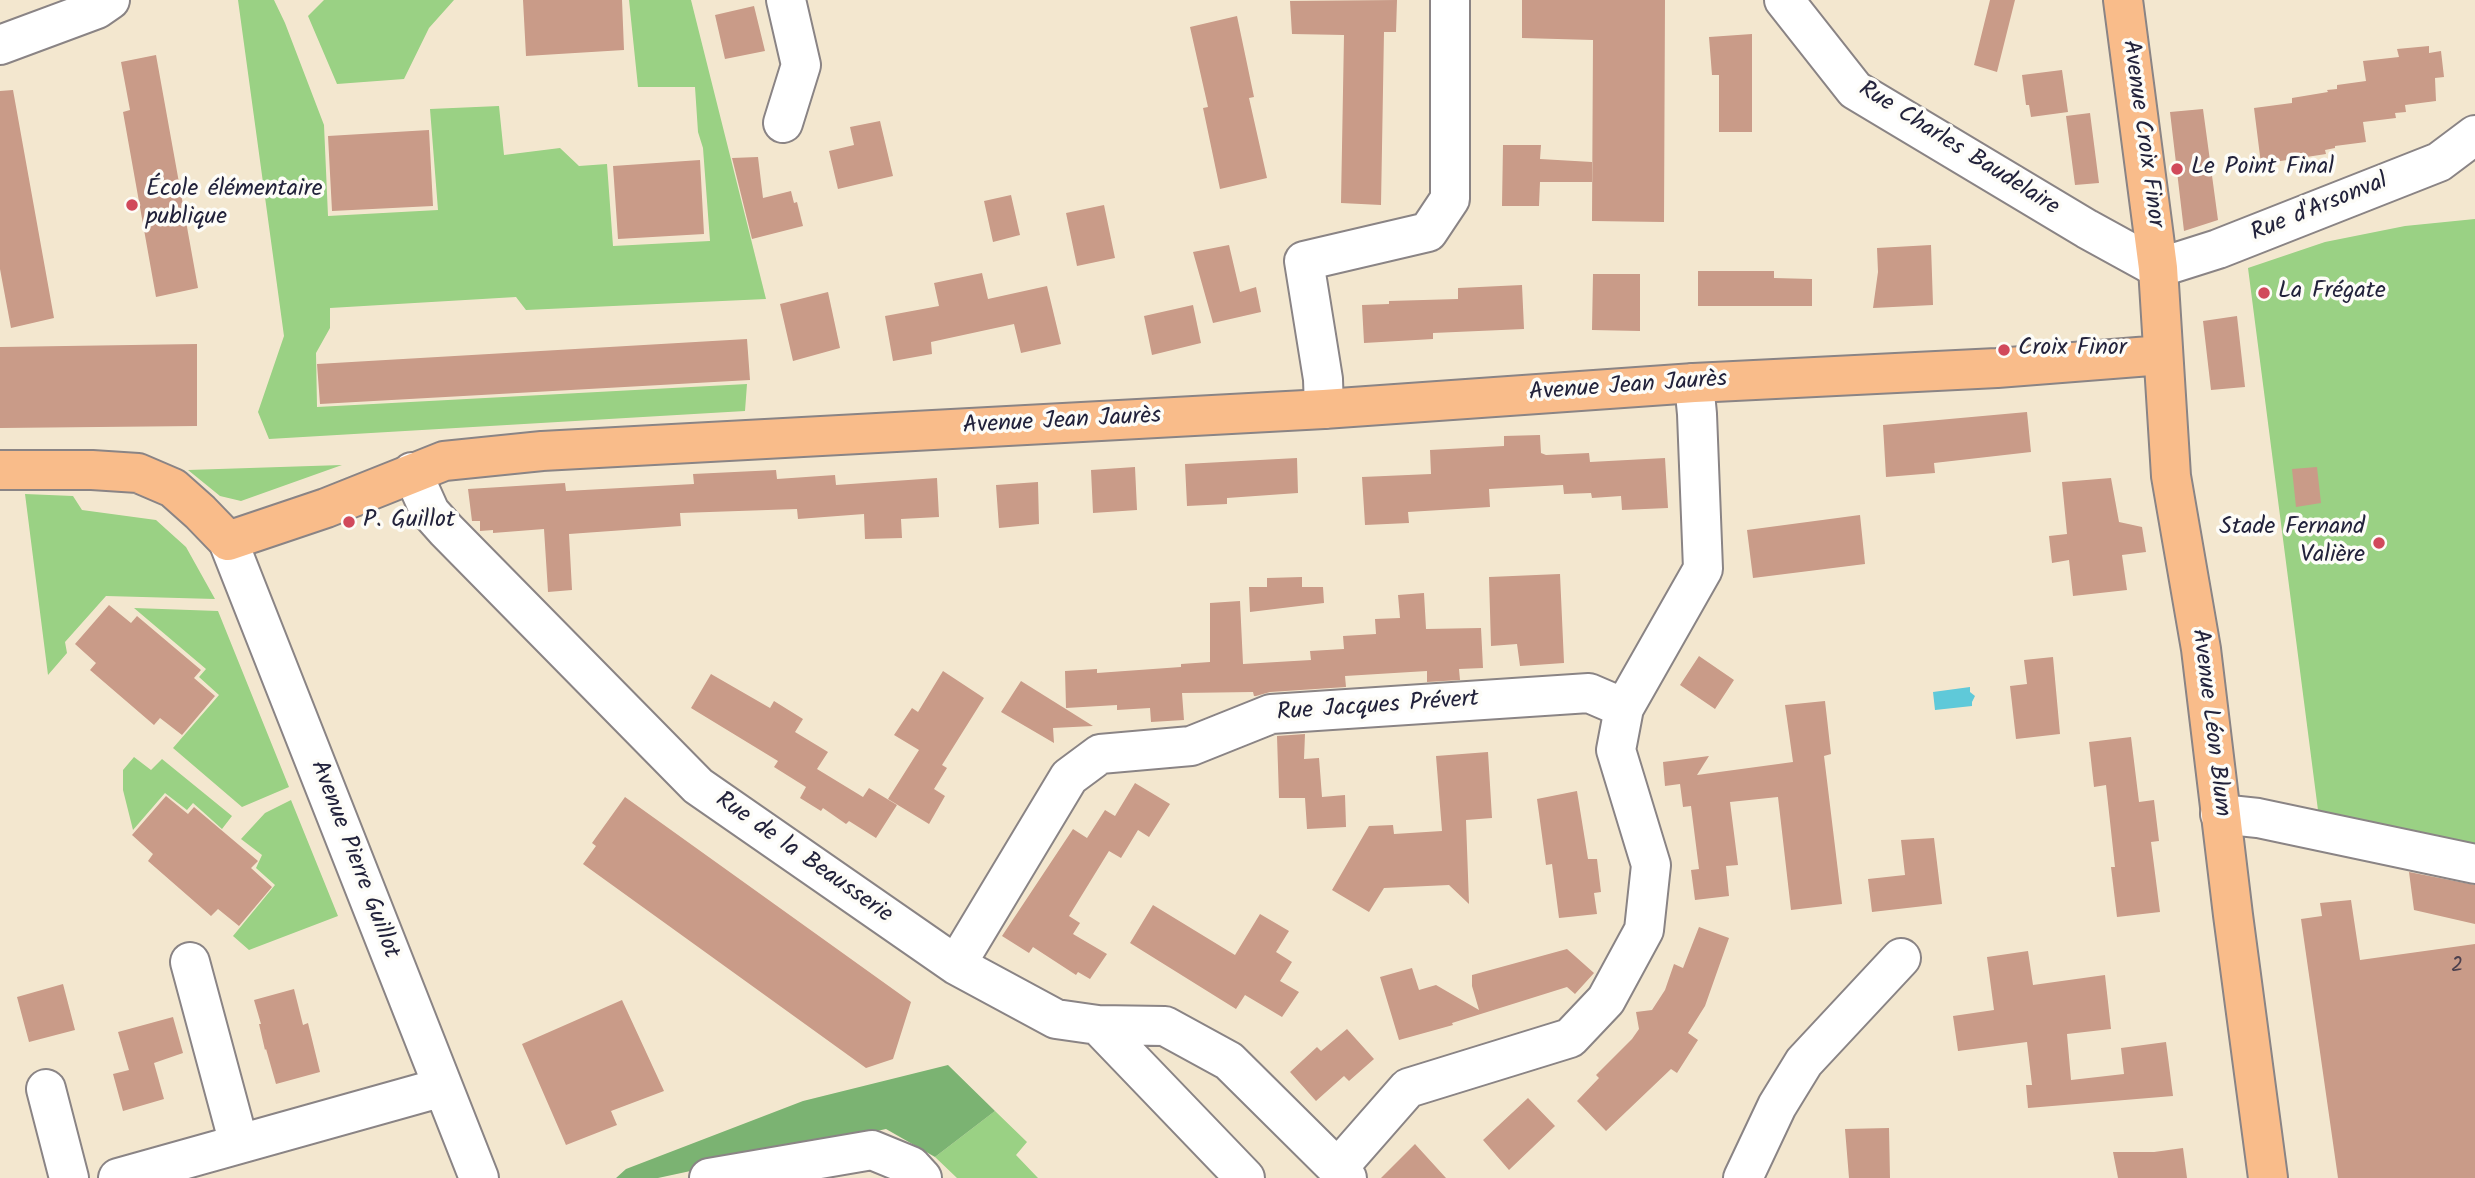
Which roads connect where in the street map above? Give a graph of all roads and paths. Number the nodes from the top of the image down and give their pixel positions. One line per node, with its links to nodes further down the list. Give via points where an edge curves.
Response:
1 (110, 0): 6 (street)
2 (786, 0): 7 (street, via 800,65)
3 (1450, 0): 12 (street, via 1450,199 1428,232 1304,261)
4 (1784, 0): 9 (street, Rue Charles Baudelaire, via 1855,90)
5 (2123, 0): 9 (main road, Avenue Croix Finor)
6 (0, 45)
7 (783, 123)
8 (2475, 135): 9 (street, Rue d'Arsonval, via 2439,162)
9 (2158, 268): 10 (main road, Avenue Léon Blum)
10 (2163, 355): 11 (main road, Avenue Jean Jaurès); 17 (main road, Avenue Léon Blum, via 2171,475 2201,649)
11 (1694, 383): 12 (main road, Avenue Jean Jaurès); 16 (street, via 1703,569)
12 (1324, 409): 14 (main road, Avenue Jean Jaurès, via 567,449 444,461)
13 (0, 470): 15 (main road, via 138,473 173,488)
14 (412, 472): 15 (main road, Avenue Jean Jaurès, via 326,508); 21 (street, Rue de la Beausserie, via 430,512 446,530 698,786)
15 (228, 541): 23 (street, Avenue Pierre Guillot)
16 (1623, 708): 21 (street, Rue Jacques Prévert, via 1589,693 1271,713 1191,746 1100,754 1069,777); 26 (street, via 1616,750 1651,865 1644,930 1606,1000 1570,1038 1408,1088)
17 (2220, 814): 18 (street); 34 (main road, Avenue Léon Blum)
18 (2475, 864)
19 (1901, 958): 33 (street, via 1804,1062)
20 (190, 962): 25 (street)
21 (956, 965): 22 (street, Rue de la Beausserie, via 1056,1019)
22 (1098, 1025): 26 (street, Rue de la Beausserie, via 1165,1026 1229,1060); 32 (street)
23 (443, 1087): 25 (street); 29 (street, Avenue Pierre Guillot)
24 (46, 1089): 27 (street)
25 (239, 1143): 28 (street)
26 (1342, 1173)
27 (69, 1178)
28 (118, 1178)
29 (480, 1178)
30 (709, 1178): 31 (street, via 872,1150 911,1166)
31 (922, 1178)
32 (1245, 1178)
33 (1743, 1178)
34 (2268, 1178)

